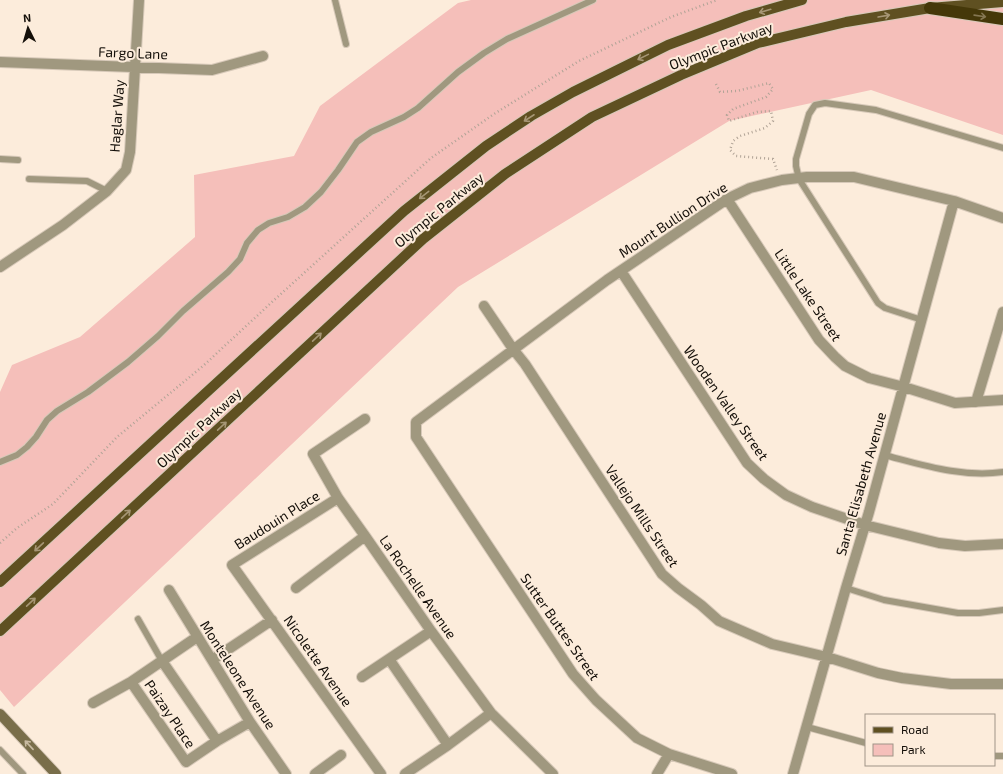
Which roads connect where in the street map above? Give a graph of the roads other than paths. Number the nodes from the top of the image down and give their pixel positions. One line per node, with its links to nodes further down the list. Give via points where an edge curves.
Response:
1 (139, 0): 11 (street, Haglar Way)
2 (335, 0): 8 (lane)
3 (593, 0): 33 (lane, via 506,39 458,72 418,108 357,142 321,192 288,217 258,230 247,243 240,259 228,272 158,336 88,392 57,411 17,455)
4 (802, 0): 40 (main road, Olympic Parkway, one-way to 40, via 746,16 668,45 573,92 486,146 404,211)
5 (1003, 2): 6 (main road, Olympic Parkway)
6 (930, 8): 7 (highway, one-way to 7); 47 (main road, Olympic Parkway, one-way to 6, via 423,239 505,174 592,118 680,75 758,43 846,22)
7 (1003, 19)
8 (346, 44)
9 (263, 56): 11 (street, Fargo Lane, via 212,70)
10 (0, 62): 11 (street, Fargo Lane)
11 (135, 67): 17 (street, Haglar Way, via 130,152 126,170)
12 (1003, 148): 16 (lane, via 876,110 825,103 819,104 809,114 796,159)
13 (0, 159): 14 (lane)
14 (18, 160)
15 (29, 178): 17 (lane, via 87,181)
16 (800, 179): 18 (street, Mount Bullion Drive, via 782,180 750,188); 19 (street, Mount Bullion Drive, via 854,177); 25 (lane, via 878,303 885,308)
17 (107, 191): 21 (street, Haglar Way, via 63,225)
18 (727, 199): 22 (street, Mount Bullion Drive); 27 (street, Little Lake Street, via 826,349 856,373)
19 (954, 201): 20 (street, Mount Bullion Drive); 25 (street, Santa Elisabeth Avenue)
20 (1003, 218)
21 (0, 267)
22 (621, 271): 26 (street, Mount Bullion Drive); 36 (street, Wooden Valley Street, via 747,462 786,495)
23 (484, 306): 26 (street, Vallejo Mills Street)
24 (1003, 312): 29 (street)
25 (922, 320): 27 (street, Santa Elisabeth Avenue)
26 (513, 349): 31 (street, Mount Bullion Drive, via 416,422); 50 (street, Vallejo Mills Street, via 662,574 719,621 772,644)
27 (904, 387): 29 (street, Little Lake Street, via 955,403); 32 (street, Santa Elisabeth Avenue)
28 (1003, 400): 29 (street, Little Lake Street)
29 (976, 402)
30 (364, 419): 35 (street, La Rochelle Avenue, via 313,454)
31 (416, 437): 66 (street, Sutter Buttes Street, via 573,674 596,700 637,738)
32 (884, 455): 34 (lane, via 942,470); 36 (street, Santa Elisabeth Avenue)
33 (0, 462)
34 (1003, 472)
35 (338, 498): 37 (street, La Rochelle Avenue); 39 (street, Baudouin Place)
36 (865, 525): 38 (street, Wooden Valley Street, via 939,543 965,546); 42 (street, Santa Elisabeth Avenue)
37 (365, 536): 41 (street); 48 (street, La Rochelle Avenue)
38 (1003, 544)
39 (232, 565): 46 (street, Nicolette Avenue)
40 (0, 582)
41 (296, 588)
42 (846, 588): 44 (lane, via 884,600 958,613); 50 (street, Santa Elisabeth Avenue)
43 (168, 590): 49 (street, Monteleone Avenue)
44 (1003, 610)
45 (138, 619): 53 (lane)
46 (272, 620): 52 (street); 72 (street, Nicolette Avenue)
47 (0, 631)
48 (431, 631): 51 (street); 58 (street, La Rochelle Avenue)
49 (196, 637): 52 (street, Monteleone Avenue); 53 (street)
50 (826, 657): 56 (street, Vallejo Mills Street, via 878,673 920,680 951,684); 61 (street, Santa Elisabeth Avenue)
51 (389, 659): 54 (street); 64 (street)
52 (212, 660): 60 (street, Monteleone Avenue)
53 (162, 661): 55 (street); 62 (street)
54 (362, 677)
55 (131, 682): 57 (street); 62 (street, Paizay Place, via 186,762)
56 (1003, 684)
57 (93, 703)
58 (491, 713): 64 (street); 74 (street, La Rochelle Avenue)
59 (0, 714): 69 (street, one-way to 59)
60 (250, 722): 62 (street); 70 (street, Monteleone Avenue)
61 (807, 727): 63 (lane); 77 (street, Santa Elisabeth Avenue)
62 (217, 741)
63 (865, 743)
64 (448, 745): 73 (street)
65 (0, 750): 68 (lane)
66 (669, 754): 75 (street); 76 (street, Sutter Buttes Street)
67 (341, 755): 71 (street)
68 (23, 774)
69 (56, 774)
70 (286, 774)
71 (315, 774)
72 (381, 774)
73 (405, 774)
74 (553, 774)
75 (657, 774)
76 (732, 774)
77 (793, 774)

